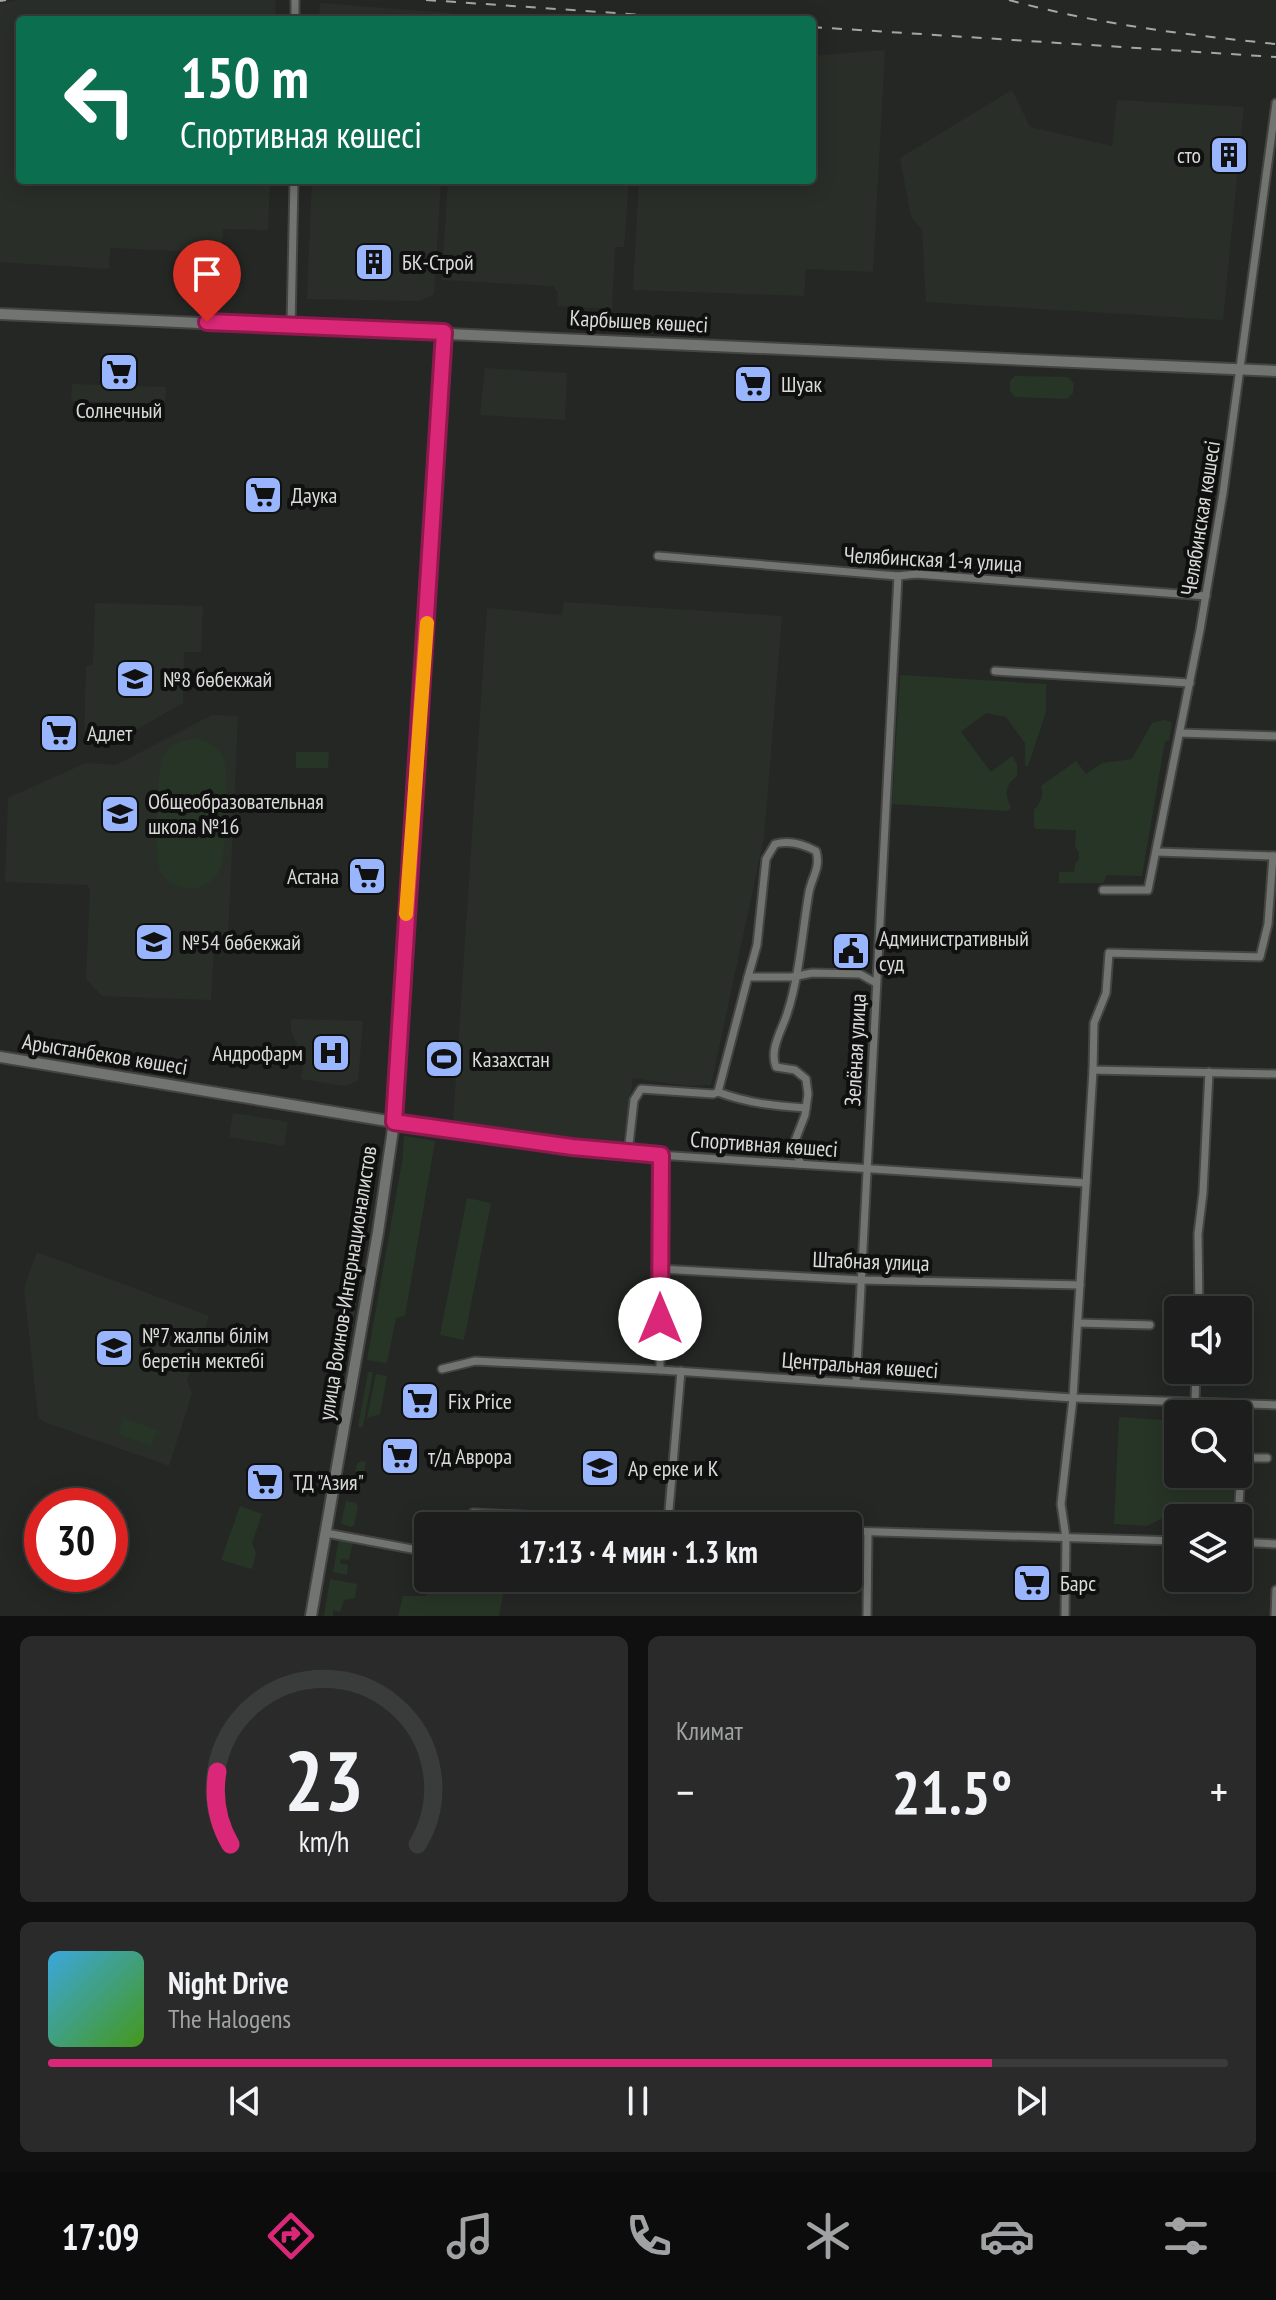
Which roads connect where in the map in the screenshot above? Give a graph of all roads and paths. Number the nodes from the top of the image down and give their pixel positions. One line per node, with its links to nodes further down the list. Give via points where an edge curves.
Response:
1 (1276, 103): 6 (street, Челябинская көшесі)
2 (294, 184): 4 (street)
3 (0, 314): 4 (street, Карбышев көшесі)
4 (291, 326): 5 (street, Карбышев көшесі)
5 (444, 332): 6 (street, Карбышев көшесі); 27 (street, улица Воинов-Интернационалистов)
6 (1241, 369): 7 (street, Карбышев көшесі); 10 (street, Челябинская көшесі)
7 (1276, 371)
8 (658, 556): 9 (street, Челябинская 1-я улица)
9 (898, 576): 10 (street, Челябинская 1-я улица); 20 (street, Зелёная улица)
10 (1206, 596): 12 (street, Челябинская көшесі)
11 (995, 671): 12 (street)
12 (1190, 683): 13 (street, Челябинская көшесі)
13 (1180, 733): 14 (street); 15 (street, Челябинская көшесі)
14 (1276, 736)
15 (1158, 852): 16 (street); 17 (street, Челябинская көшесі, via 1148,890)
16 (1274, 856): 22 (street, via 1260,957 1109,953 1106,993 1094,1023)
17 (1103, 890)
18 (798, 974): 19 (street); 19 (street, via 819,860 816,851 784,841 775,844 766,859 757,945); 20 (street, via 860,974); 26 (street, via 773,1062 806,1079)
19 (748, 977): 25 (street)
20 (876, 983): 31 (street, Зелёная улица)
21 (0, 1057): 27 (street, Арыстанбеков көшесі)
22 (1093, 1070): 23 (street); 32 (street)
23 (1209, 1072): 24 (street); 36 (street)
24 (1276, 1074)
25 (718, 1092): 26 (street, via 770,1106); 28 (street, via 641,1089 634,1100)
26 (806, 1108): 30 (street, via 793,1146)
27 (394, 1122): 28 (street, Спортивная көшесі); 52 (street, улица Воинов-Интернационалистов)
28 (628, 1153): 29 (street, Спортивная көшесі)
29 (661, 1155): 30 (street, Спортивная көшесі); 33 (street)
30 (801, 1164): 31 (street, Спортивная көшесі)
31 (867, 1168): 32 (street, Спортивная көшесі); 34 (street, Зелёная улица)
32 (1086, 1183): 35 (street)
33 (660, 1269): 34 (street, Штабная улица); 40 (street)
34 (861, 1280): 35 (street, Штабная улица); 42 (street, Зелёная улица)
35 (1080, 1285): 37 (street)
36 (1199, 1296)
37 (1078, 1323): 38 (street); 43 (street)
38 (1150, 1325)
39 (442, 1369): 40 (street, Центральная көшесі, via 475,1361)
40 (660, 1370): 41 (street, Центральная көшесі)
41 (681, 1371): 42 (street, Центральная көшесі); 49 (street)
42 (856, 1383): 43 (street, Центральная көшесі)
43 (1073, 1398): 44 (street, Центральная көшесі); 53 (street, via 1061,1504)
44 (1164, 1402)
45 (1252, 1404): 46 (street, Центральная көшесі)
46 (1276, 1405)
47 (1252, 1458): 48 (street)
48 (1267, 1458)
49 (669, 1512)
50 (862, 1532): 51 (street)
51 (868, 1532): 53 (street); 60 (street)
52 (326, 1533): 57 (street); 59 (street, улица Воинов-Интернационалистов)
53 (1066, 1538): 54 (street); 61 (street)
54 (1164, 1541)
55 (1252, 1543): 56 (street)
56 (1276, 1544)
57 (414, 1549)
58 (1276, 1590): 62 (street)
59 (311, 1616)
60 (867, 1616)
61 (1065, 1616)
62 (1275, 1616)

